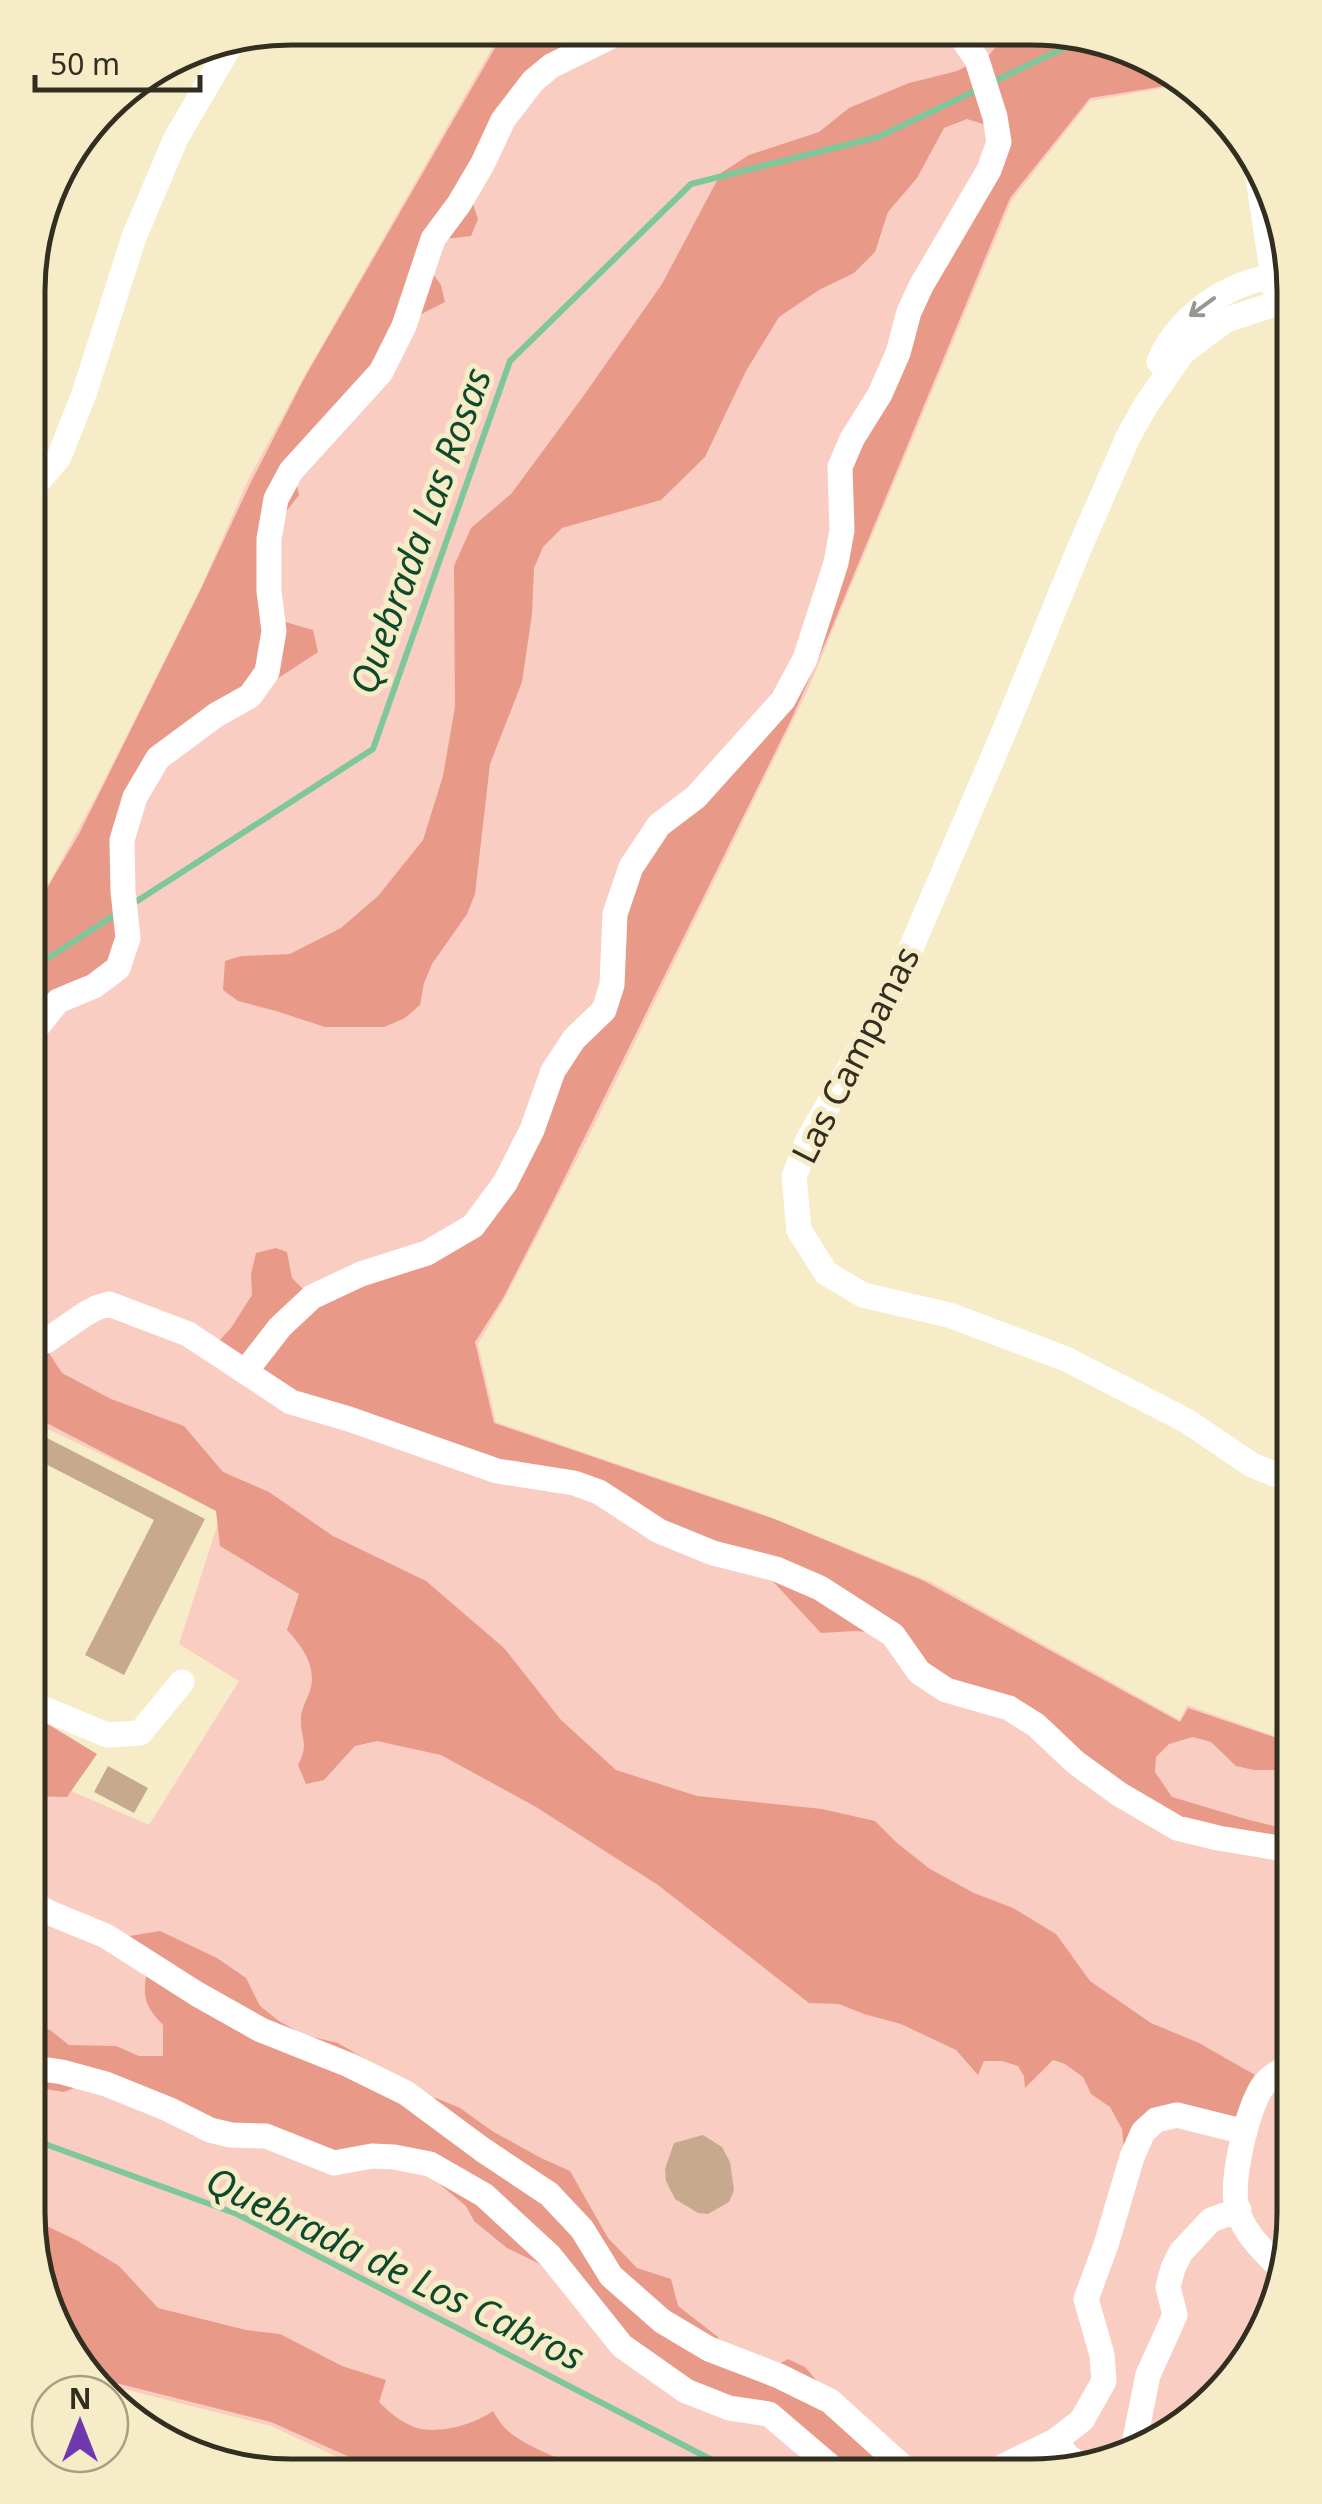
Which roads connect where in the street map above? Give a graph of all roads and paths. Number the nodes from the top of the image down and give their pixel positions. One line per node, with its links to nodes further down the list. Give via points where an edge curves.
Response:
1 (594, 45): 8 (street, via 533,80 504,120 484,163 433,238 382,372 291,471 276,499 269,538 274,631 267,672 250,696 158,758 135,797 122,840 128,938 118,968 58,1001)
2 (966, 45): 10 (street, via 999,142 921,286 898,354 840,466 836,564 805,659 783,700 696,797 659,826 631,867 615,914 612,985 604,1010 554,1071 505,1183 473,1226 427,1253 312,1298)
3 (225, 55): 7 (street, via 176,138 134,237 84,394 59,457)
4 (1276, 277): 6 (street, Las Campanas, one-way to 6, via 1218,296 1186,319 1161,356)
5 (1277, 306): 6 (street, Las Campanas, via 1226,320 1183,352)
6 (1146, 405): 11 (street, Las Campanas, via 890,997 808,1140 794,1177 799,1230 826,1273 863,1295 949,1315 1066,1359 1187,1421)
7 (45, 474)
8 (45, 1017)
9 (45, 1340): 10 (street, via 110,1304 188,1334)
10 (245, 1372): 16 (street, via 292,1402 497,1471 599,1492 658,1531 820,1588 893,1635 920,1672 946,1690 1010,1708 1119,1794 1177,1828)
11 (1252, 1465): 12 (street, Las Campanas); 13 (street, Las Campanas)
12 (1276, 1469)
13 (1276, 1475)
14 (182, 1682): 15 (street, via 140,1733 107,1735)
15 (45, 1709)
16 (1276, 1848)
17 (45, 1910): 27 (street, via 106,1936 261,2030 406,2093 549,2194 582,2229 611,2276 662,2321 709,2349 830,2401)
18 (45, 2070): 26 (street, via 106,2084 210,2130 266,2136 334,2163 372,2156 430,2164 484,2194 550,2256 622,2346 686,2391 769,2414)
19 (1276, 2075): 20 (street, via 1263,2086)
20 (1244, 2132): 21 (street); 24 (street, via 1177,2115 1143,2132 1086,2299 1104,2381 1082,2420)
21 (1239, 2210): 22 (street, via 1252,2240); 23 (street, via 1211,2220 1173,2268 1168,2287 1175,2315 1148,2375)
22 (1272, 2260)
23 (1137, 2435)
24 (1055, 2441): 25 (street); 28 (street)
25 (1067, 2456)
26 (822, 2459)
27 (894, 2459)
28 (1018, 2459)

